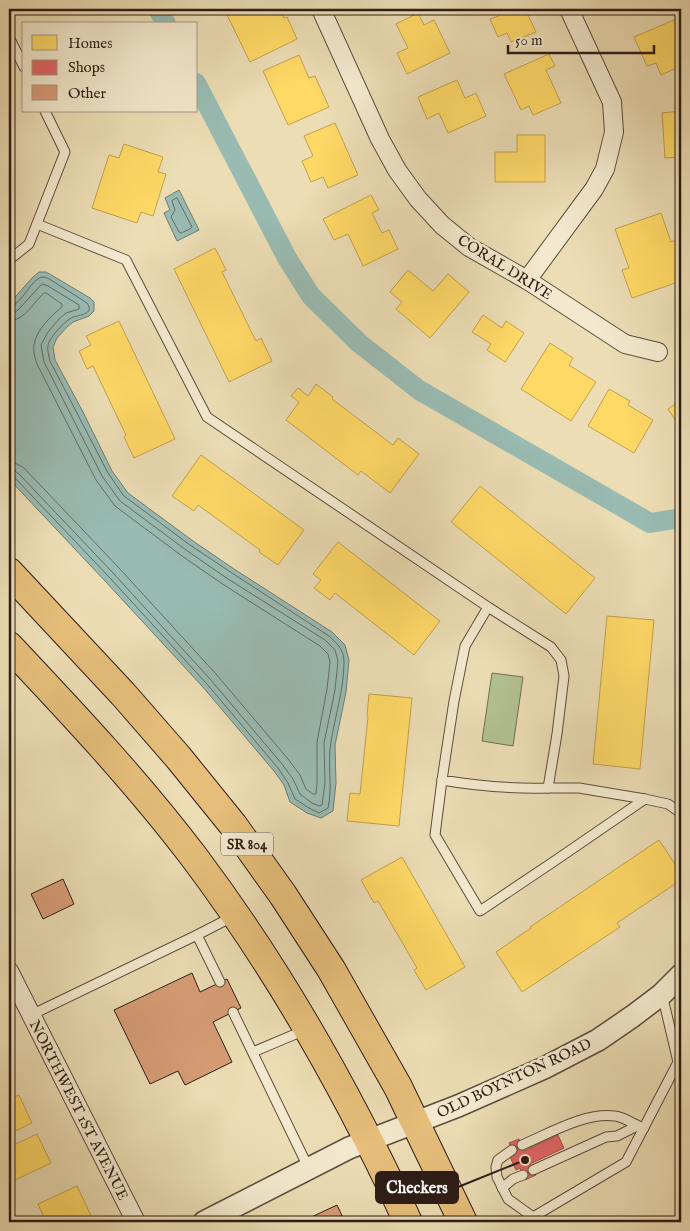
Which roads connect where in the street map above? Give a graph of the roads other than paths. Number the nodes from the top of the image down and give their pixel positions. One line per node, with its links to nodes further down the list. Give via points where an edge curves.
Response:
1 (321, 9): 8 (street, CORAL DRIVE, via 380,139 418,199 469,248)
2 (569, 9): 8 (street, via 612,102 614,132 604,169 594,189)
3 (9, 37): 4 (lane)
4 (22, 63)
5 (45, 112): 6 (lane, via 65,152)
6 (37, 224): 7 (lane, via 29,244); 11 (lane, via 126,260 207,417)
7 (9, 260)
8 (527, 280): 9 (street, CORAL DRIVE, via 625,344)
9 (658, 352)
10 (9, 572): 27 (main road, SR 804, via 178,756 233,825 331,969)
11 (488, 606): 13 (lane, via 465,646); 14 (lane, via 551,647 561,660 564,676)
12 (9, 646): 17 (main road, via 139,788)
13 (442, 780): 14 (lane); 15 (lane, via 435,835 480,911)
14 (548, 788): 15 (lane, via 578,788)
15 (645, 798): 16 (lane, via 668,804)
16 (681, 813)
17 (236, 916): 18 (lane); 25 (main road)
18 (197, 935): 21 (lane); 24 (lane)
19 (9, 971): 24 (street, NORTHWEST 1ST AVENUE)
20 (681, 976): 22 (street, OLD BOYNTON ROAD)
21 (220, 982)
22 (662, 994): 27 (street, OLD BOYNTON ROAD, via 598,1040 552,1064); 28 (lane, via 678,1062)
23 (233, 1012): 26 (lane)
24 (31, 1015): 37 (street, NORTHWEST 1ST AVENUE)
25 (307, 1029): 26 (lane); 29 (main road)
26 (253, 1052): 32 (lane)
27 (416, 1122): 29 (street, OLD BOYNTON ROAD); 40 (main road, SR 804)
28 (640, 1127): 30 (lane, via 616,1116 596,1116); 33 (lane); 36 (lane, via 626,1162)
29 (368, 1141): 32 (street, OLD BOYNTON ROAD); 39 (main road)
30 (522, 1145)
31 (512, 1150): 35 (lane, via 498,1160 496,1166)
32 (309, 1169): 38 (street, OLD BOYNTON ROAD)
33 (533, 1170)
34 (523, 1175): 35 (lane)
35 (502, 1188): 36 (lane, via 508,1199)
36 (531, 1219)
37 (136, 1222)
38 (207, 1222)
39 (408, 1222)
40 (463, 1222)

